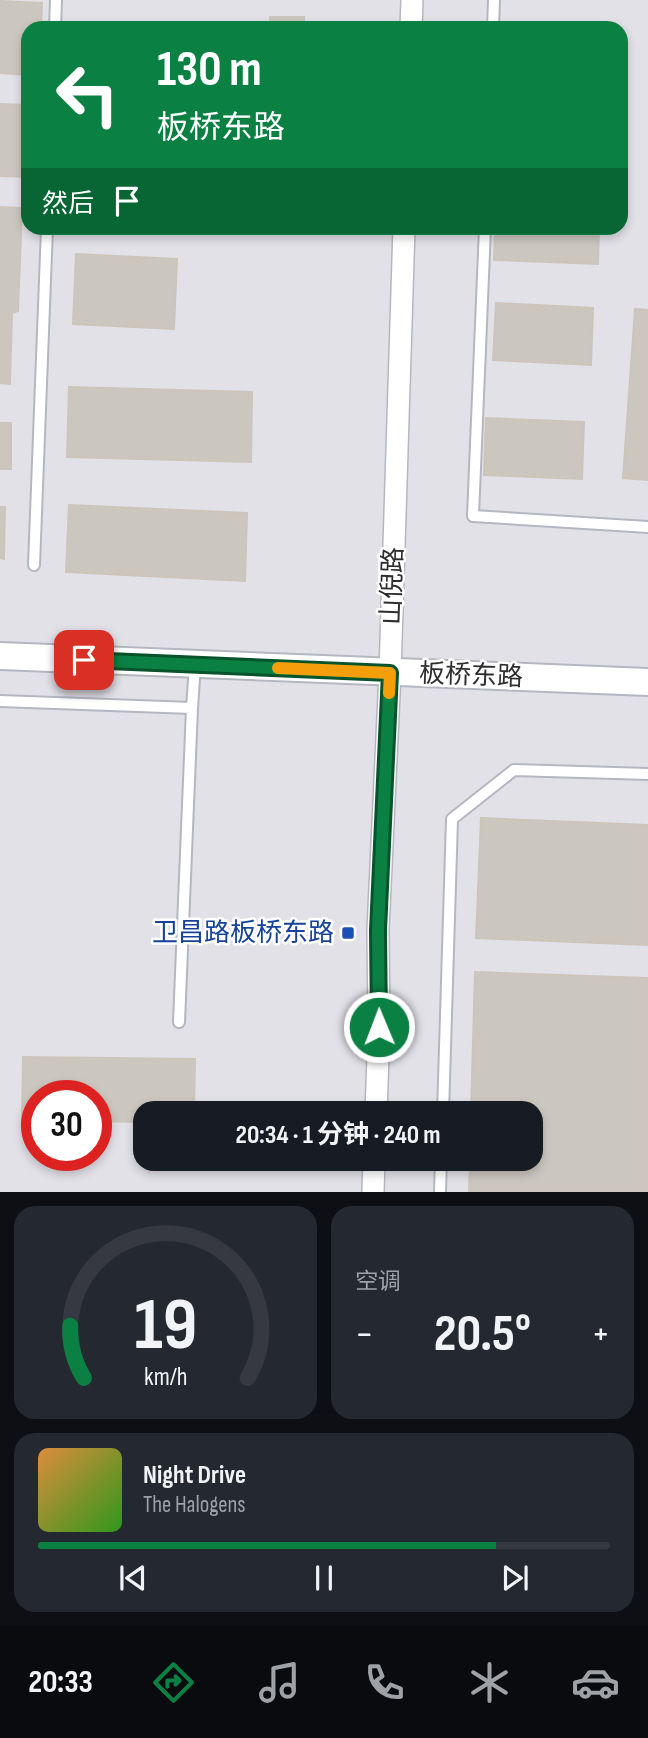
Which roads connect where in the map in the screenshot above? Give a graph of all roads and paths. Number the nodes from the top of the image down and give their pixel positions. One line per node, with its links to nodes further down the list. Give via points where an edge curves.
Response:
1 (56, 0): 4 (lane)
2 (412, 0): 5 (street)
3 (494, 0): 6 (lane)
4 (55, 21)
5 (411, 21)
6 (493, 21)
7 (47, 235): 11 (lane)
8 (404, 235): 14 (street, 山倪路)
9 (485, 235): 10 (lane, via 473,516)
10 (648, 527)
11 (34, 565)
12 (0, 656): 13 (street, 板桥东路)
13 (195, 664): 14 (street, 板桥东路); 17 (lane)
14 (390, 673): 15 (street, 板桥东路); 20 (street, 山倪路, via 378,930)
15 (648, 682)
16 (0, 701): 17 (lane)
17 (192, 708): 19 (lane)
18 (648, 774): 21 (lane, via 514,771 452,819)
19 (179, 1023)
20 (376, 1101)
21 (443, 1101)
22 (374, 1171): 24 (street)
23 (441, 1171): 25 (lane)
24 (373, 1192)
25 (440, 1192)

